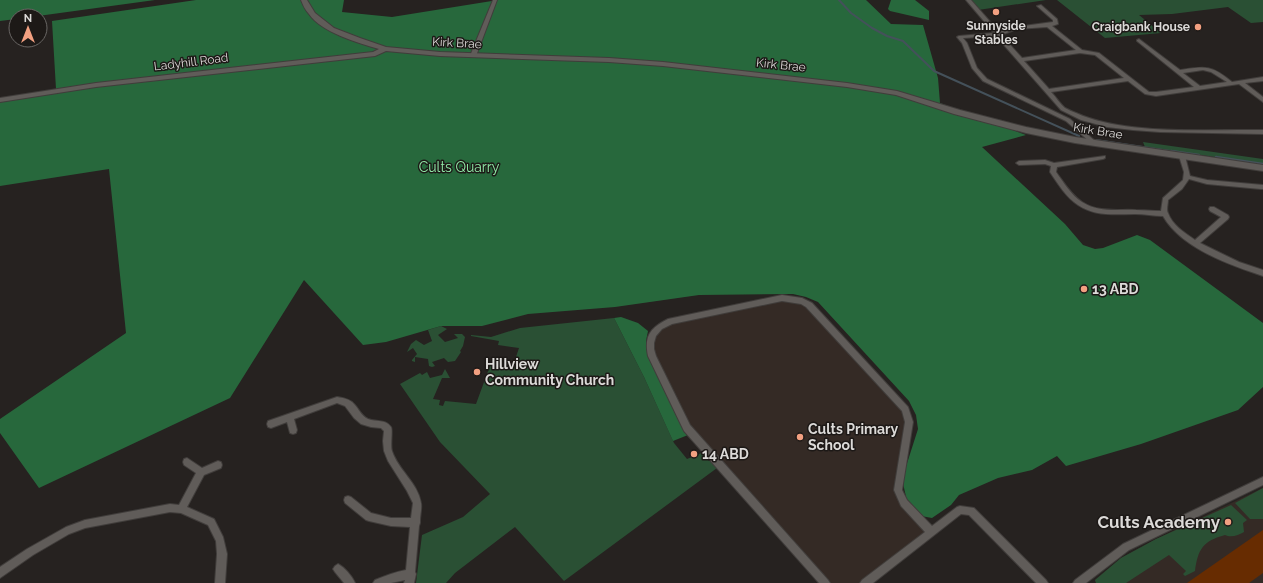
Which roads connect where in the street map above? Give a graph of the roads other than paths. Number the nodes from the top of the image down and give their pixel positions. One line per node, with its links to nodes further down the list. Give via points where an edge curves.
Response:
1 (304, 0): 8 (street, Kirk Brae, via 312,14 332,29)
2 (494, 0): 10 (street)
3 (968, 0): 6 (street)
4 (1039, 6): 5 (street, via 1055,19 1056,23)
5 (1048, 25): 6 (street, via 1016,28); 9 (street)
6 (998, 34): 11 (street); 24 (street, via 959,36 984,80 1068,120)
7 (1139, 40): 12 (street)
8 (384, 49): 10 (street, Kirk Brae); 19 (street, Ladyhill Road, via 375,54 96,85)
9 (1080, 51): 11 (street); 13 (street, via 1097,54)
10 (473, 56): 24 (street, Kirk Brae, via 616,60 854,86 897,93 1026,130)
11 (1021, 60): 18 (street)
12 (1178, 72): 16 (street, via 1206,68 1215,70); 17 (street)
13 (1128, 79): 17 (street, via 1143,91 1152,94); 18 (street)
14 (1263, 79): 15 (street)
15 (1241, 83): 16 (street); 20 (street)
16 (1232, 84): 17 (street)
17 (1199, 88)
18 (1048, 91): 21 (street, via 1063,109 1080,118 1098,123 1153,130)
19 (0, 100)
20 (1263, 100)
21 (1200, 131): 22 (street); 23 (street)
22 (1263, 132)
23 (1206, 139)
24 (1093, 142): 26 (street, Kirk Brae)
25 (1092, 153): 28 (street, via 1099,158)
26 (1182, 156): 29 (street, Kirk Brae); 30 (street)
27 (1019, 163): 28 (street, via 1045,162)
28 (1054, 165): 33 (street, via 1053,172 1068,193 1088,208 1109,213)
29 (1263, 168)
30 (1188, 177): 31 (street, via 1212,184 1248,184); 33 (street, via 1185,183 1165,200)
31 (1261, 187)
32 (1212, 209): 34 (street, via 1226,217)
33 (1165, 214): 34 (street, via 1176,230)
34 (1196, 243): 35 (street, via 1236,265)
35 (1263, 273)
36 (290, 417): 37 (street); 38 (street); 45 (street, via 337,400 352,405 362,421 383,425 388,430 387,446 391,459 414,492 417,503)
37 (271, 424)
38 (293, 430)
39 (188, 462): 41 (street)
40 (218, 465): 41 (street)
41 (201, 472): 44 (street)
42 (1263, 481): 56 (street, via 1126,547)
43 (348, 500): 45 (street, via 369,517 391,522)
44 (181, 509): 48 (street, via 155,510 84,524 54,537); 50 (street, via 211,522 220,540 222,554)
45 (416, 523): 49 (street)
46 (930, 531): 53 (street, via 904,503 898,490 909,422 905,409 809,305 802,301 782,298 662,325 651,336 652,356 687,428); 54 (street); 55 (street, via 960,510 971,512)
47 (338, 570): 51 (street)
48 (0, 573)
49 (410, 578): 52 (street, via 395,577)
50 (218, 582)
51 (350, 583)
52 (378, 583)
53 (825, 583)
54 (865, 583)
55 (1042, 583)
56 (1078, 583)

